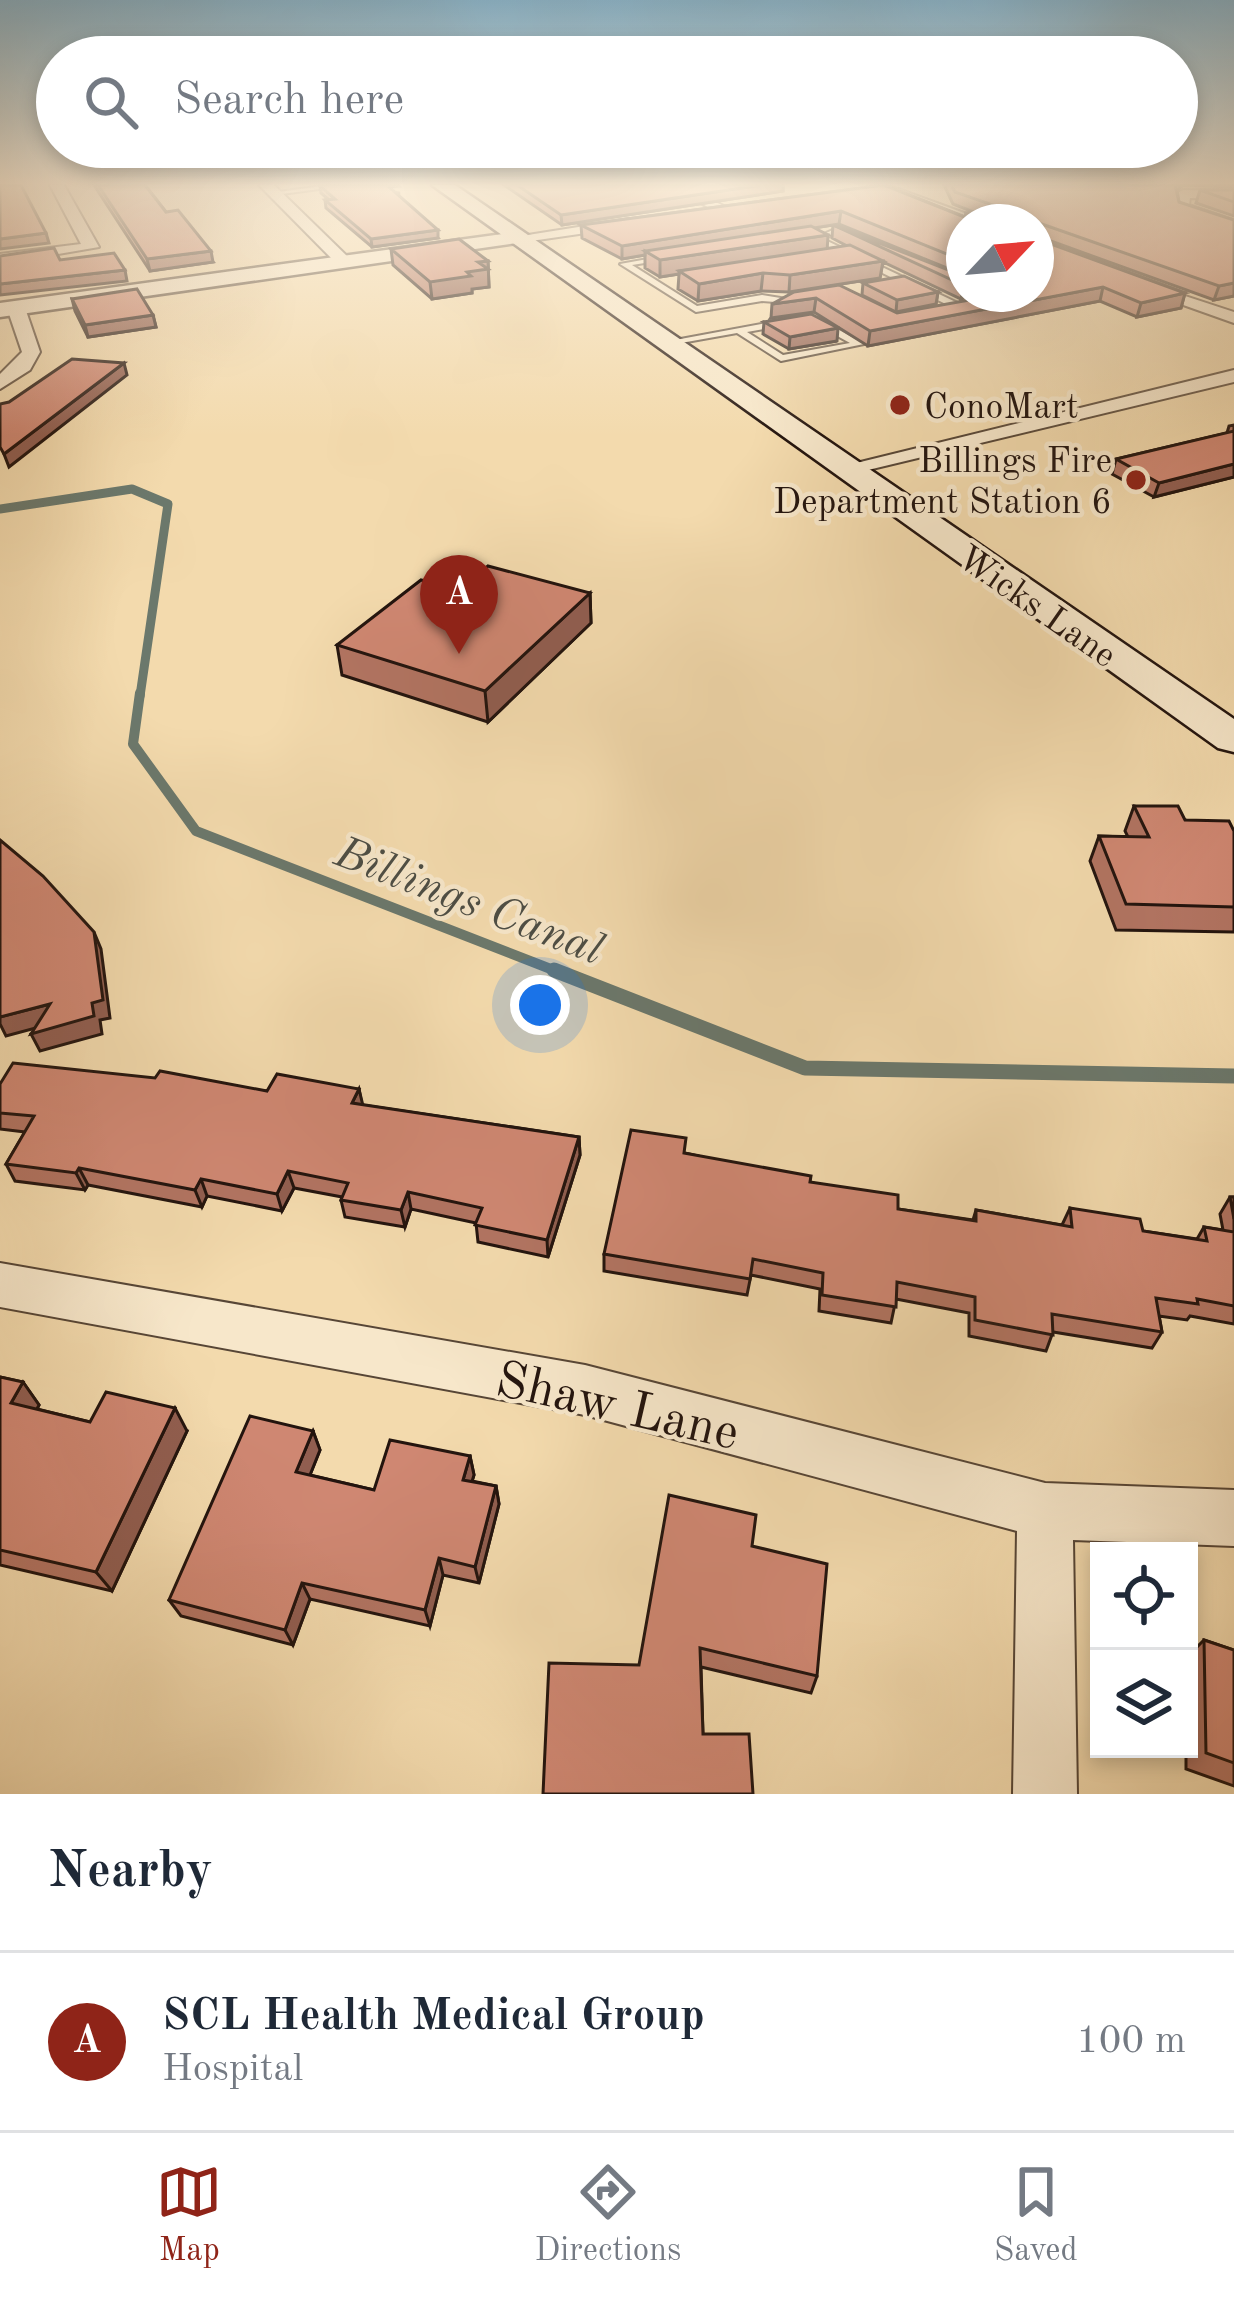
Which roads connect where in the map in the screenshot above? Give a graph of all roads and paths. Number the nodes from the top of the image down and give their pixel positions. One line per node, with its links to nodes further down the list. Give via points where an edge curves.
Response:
1 (296, 269): 13 (street)
2 (560, 269): 18 (main road, Wicks Lane)
3 (632, 269): 9 (lane)
4 (879, 269): 6 (lane)
5 (1120, 276): 16 (street)
6 (903, 280): 8 (lane); 12 (lane)
7 (680, 282): 9 (lane)
8 (881, 284)
9 (659, 285): 11 (lane, via 696,309)
10 (805, 297): 11 (lane)
11 (789, 300): 17 (lane)
12 (946, 302)
13 (8, 309): 20 (street, via 31,352)
14 (946, 310): 15 (lane)
15 (937, 312)
16 (1234, 318)
17 (738, 330): 17 (lane, via 781,358 859,344 812,319); 18 (lane)
18 (664, 343): 21 (main road, Wicks Lane)
19 (1234, 376): 21 (street)
20 (0, 383)
21 (843, 469): 22 (main road, Wicks Lane)
22 (1234, 739)
23 (0, 1285): 24 (street, Shaw Lane, via 585,1390)
24 (1045, 1511): 25 (street, Shaw Lane); 26 (street)
25 (1234, 1518)
26 (1045, 1794)

